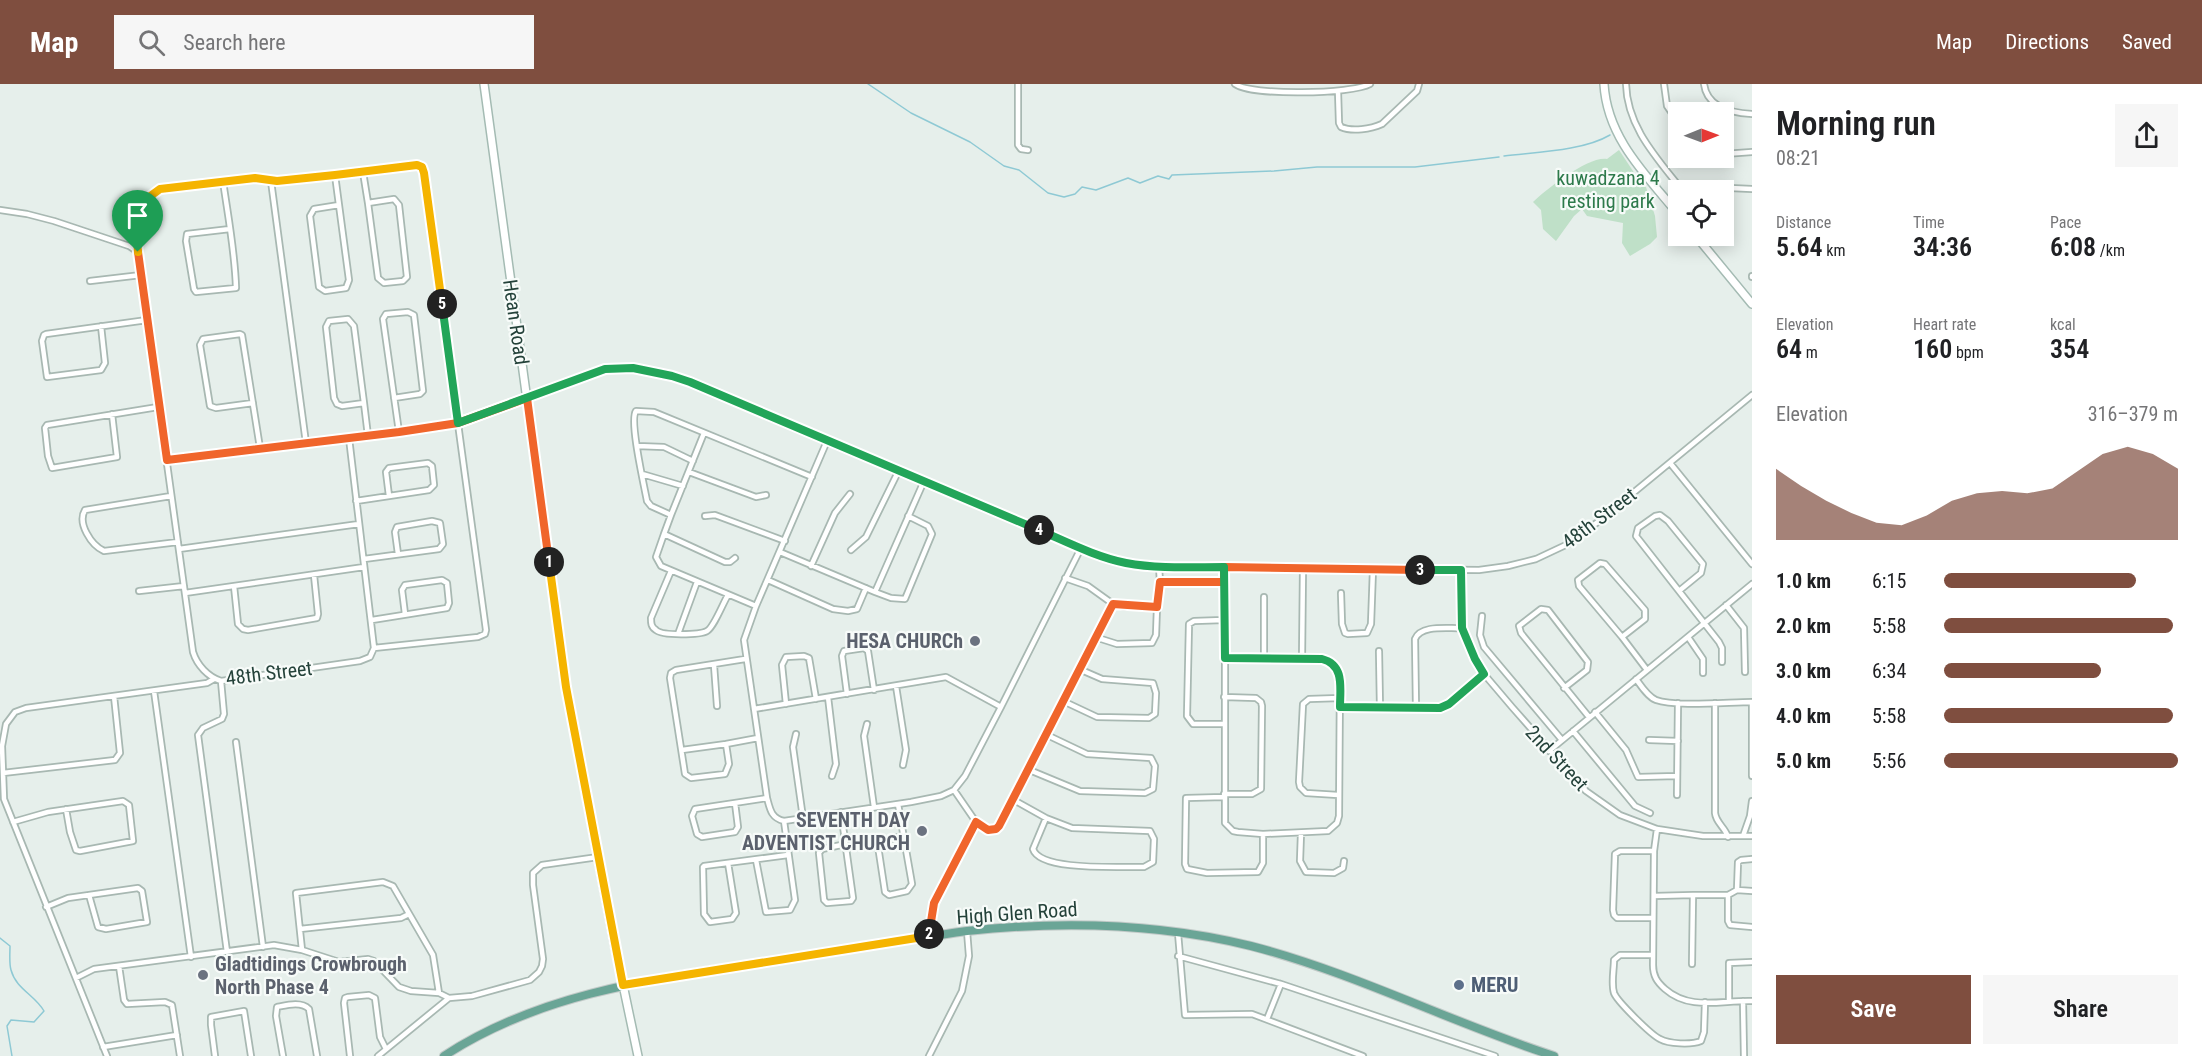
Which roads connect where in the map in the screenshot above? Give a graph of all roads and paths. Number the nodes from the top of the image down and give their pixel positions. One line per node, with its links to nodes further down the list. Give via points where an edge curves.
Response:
1 (484, 84): 37 (street, Hean Road)
2 (1018, 84): 13 (street, via 1018,145)
3 (1235, 84): 10 (street, via 1246,89)
4 (1370, 84): 10 (street)
5 (1419, 84): 10 (street, via 1417,91 1382,124 1349,130 1339,123)
6 (1604, 84): 23 (street, via 1607,110 1620,140)
7 (1626, 84): 18 (street, via 1635,125)
8 (1664, 84): 11 (street)
9 (1704, 84): 12 (street, via 1708,97 1719,106)
10 (1338, 91)
11 (1668, 107)
12 (1752, 114)
13 (1028, 150)
14 (1752, 152): 15 (street)
15 (1734, 153)
16 (363, 172): 17 (street); 24 (street); 42 (street, via 422,167)
17 (335, 175): 20 (street); 25 (street)
18 (1674, 180)
19 (223, 181): 20 (street); 27 (street); 29 (street, via 153,193 137,212)
20 (271, 181): 48 (street)
21 (1734, 188): 22 (street)
22 (1752, 189)
23 (1668, 202)
24 (368, 203): 24 (street, via 379,280 405,280 398,202)
25 (339, 205): 25 (street, via 348,286 322,290 310,216 314,209)
26 (0, 210): 29 (street, via 54,221)
27 (230, 229): 27 (street, via 236,288 196,292 187,234)
28 (1704, 246): 32 (street)
29 (138, 252): 30 (street)
30 (141, 275): 31 (street); 33 (street)
31 (90, 282)
32 (1752, 304)
33 (147, 320): 34 (street); 40 (street)
34 (100, 326): 34 (street, via 44,335 47,377 101,370 105,363)
35 (1752, 395): 53 (street, 48th Street)
36 (394, 398): 36 (street, via 384,319 386,314 408,312 414,315 423,392); 43 (street)
37 (527, 398): 42 (street, 48th Street); 47 (street, 48th Street, via 605,369 633,368 690,382); 205 (street, Hean Road, via 566,687)
38 (364, 402): 38 (street, via 353,322 329,321 326,327 335,401 342,406); 45 (street)
39 (253, 403): 39 (street, via 242,335 201,340 210,406); 50 (street)
40 (158, 407): 41 (street); 51 (street)
41 (112, 414): 41 (street, via 47,425 52,468 117,458)
42 (458, 423): 43 (street, 48th Street); 119 (street, via 485,634)
43 (399, 432): 45 (street, 48th Street)
44 (704, 433): 49 (street, via 654,412 636,411 633,417); 52 (street); 57 (street)
45 (368, 436): 46 (street, 48th Street)
46 (349, 438): 48 (street, 48th Street); 64 (street)
47 (827, 441): 54 (street, 48th Street); 57 (street)
48 (306, 443): 50 (street, 48th Street)
49 (637, 446): 52 (street, via 659,446); 56 (street)
50 (260, 448): 51 (street, 48th Street)
51 (167, 460): 62 (street, 48th Street)
52 (693, 461): 55 (street)
53 (1670, 463): 79 (street); 86 (street, 48th Street, via 1553,552 1508,566)
54 (898, 470): 58 (street, 48th Street); 74 (street, via 866,537)
55 (689, 472): 59 (street); 61 (street, via 756,497)
56 (642, 474): 59 (street); 65 (street, via 649,503)
57 (812, 477): 70 (street)
58 (924, 481): 67 (street); 72 (street, 48th Street)
59 (683, 486): 65 (street)
60 (850, 494): 80 (street, via 835,513)
61 (766, 495)
62 (171, 496): 71 (street, 48th Street); 71 (street, via 88,509 82,514 83,524 104,551)
63 (389, 496): 63 (street, via 431,489 432,466 428,463 389,468); 64 (street)
64 (356, 501): 68 (street)
65 (671, 516): 69 (street)
66 (705, 516): 70 (street, via 715,515)
67 (908, 516): 101 (street); 101 (street, via 928,526 932,534 905,599)
68 (359, 524): 73 (street); 78 (street)
69 (664, 534): 77 (street, via 725,562); 87 (street, via 656,557 661,566)
70 (785, 541): 75 (street)
71 (178, 542): 73 (street, 48th Street)
72 (1081, 548): 82 (street, 48th Street, via 1125,562); 89 (street)
73 (179, 549): 95 (street, 48th Street)
74 (851, 550)
75 (780, 552): 80 (street); 90 (street)
76 (398, 554): 76 (street, via 441,547 440,523 397,527); 78 (street)
77 (735, 558)
78 (364, 559): 81 (street)
79 (1752, 564)
80 (811, 566): 97 (street)
81 (364, 567): 88 (street); 111 (street)
82 (1159, 567): 83 (street, 48th Street); 92 (street)
83 (1224, 567): 84 (street, 48th Street); 93 (street)
84 (1304, 568): 85 (street, 48th Street); 124 (street)
85 (1373, 569): 86 (street, 48th Street); 102 (street, via 1371,624 1367,633 1345,633)
86 (1461, 570): 114 (street, 2nd Street)
87 (671, 571): 91 (street); 115 (street, via 651,622 658,632)
88 (314, 575): 96 (street); 96 (street, via 317,618 248,630 238,624)
89 (1065, 578): 105 (street, via 1088,586); 151 (street)
90 (768, 580): 97 (street, via 842,610 857,609); 107 (street)
91 (697, 582): 103 (street); 115 (street)
92 (1160, 582): 93 (street); 108 (street)
93 (1224, 582): 112 (street)
94 (1752, 584): 106 (street)
95 (184, 586): 98 (street); 100 (street, 48th Street)
96 (234, 586): 100 (street)
97 (866, 588): 101 (street)
98 (139, 591)
99 (1679, 591): 99 (street, via 1636,536 1638,528 1655,516 1668,521 1702,564 1701,573); 113 (street)
100 (185, 592): 132 (street, 48th Street, via 193,652 197,664)
101 (875, 592)
102 (1341, 592)
103 (728, 595): 107 (street); 115 (street, via 708,630)
104 (1264, 597): 122 (street)
105 (1113, 604): 108 (street); 116 (street)
106 (1726, 605): 113 (street); 129 (street, via 1744,628)
107 (756, 606): 123 (street, via 744,640)
108 (1157, 607): 116 (street, via 1152,643 1117,644)
109 (405, 614): 109 (street, via 447,608 447,583 442,580 405,585); 111 (street)
110 (1482, 616): 164 (street, via 1480,635 1484,647)
111 (372, 620): 119 (street)
112 (1224, 620): 121 (street); 159 (street, via 1188,624 1187,716 1192,724)
113 (1705, 623): 118 (street); 125 (street, via 1721,645)
114 (1462, 628): 131 (street, 2nd Street); 154 (street, via 1424,630 1417,634)
115 (678, 634)
116 (1095, 637): 127 (street)
117 (1622, 637): 117 (street, via 1578,583 1603,562 1646,614); 128 (street)
118 (1688, 637): 128 (street); 130 (street, via 1702,659)
119 (374, 648): 134 (street, 48th Street, via 370,657 360,661)
120 (1379, 651): 153 (street)
121 (1225, 658): 122 (street); 142 (street)
122 (1264, 658): 124 (street)
123 (745, 659): 126 (street); 155 (street)
124 (1302, 659): 143 (street, via 1322,659 1336,666)
125 (1722, 662)
126 (714, 665): 150 (street); 169 (street, via 676,670 670,675)
127 (1078, 669): 145 (street); 145 (street, via 1102,679 1153,683 1155,714 1149,718 1097,717)
128 (1647, 670): 133 (street)
129 (1745, 672)
130 (1703, 673)
131 (1484, 674): 154 (street, via 1444,707); 170 (street, 2nd Street)
132 (214, 679): 134 (street, 48th Street); 138 (street)
133 (1636, 680): 147 (street, via 1653,699); 156 (street)
134 (220, 681): 226 (street, via 224,714 198,735)
135 (896, 686): 137 (street); 151 (street, via 946,677); 171 (street, via 906,750)
136 (1564, 688): 136 (street, via 1519,630 1541,609 1548,610 1588,662 1587,669); 157 (street)
137 (874, 690): 139 (street); 139 (street, via 868,651 864,648 844,651 842,656)
138 (154, 691): 140 (street); 229 (street)
139 (847, 694): 141 (street)
140 (114, 696): 173 (street, via 15,712 3,736); 173 (street, via 120,753 115,760)
141 (828, 697): 144 (street); 174 (street, via 836,764)
142 (1224, 698): 159 (street); 180 (street, via 1256,698 1262,706 1261,789 1252,794)
143 (1340, 698): 152 (street); 178 (street, via 1309,699 1303,704 1299,782 1306,793)
144 (816, 699): 149 (street); 149 (street, via 809,658 786,657 782,665)
145 (1063, 701): 162 (street)
146 (1752, 702): 148 (street); 176 (street)
147 (1678, 703): 148 (street); 166 (street)
148 (1715, 703): 200 (street, via 1715,817)
149 (786, 704): 155 (street)
150 (717, 706)
151 (1001, 707): 177 (street)
152 (1340, 707): 153 (street); 178 (street)
153 (1380, 708): 154 (street)
154 (1416, 708)
155 (754, 709): 163 (street)
156 (1595, 712): 157 (street); 175 (street, via 1626,750 1638,777)
157 (1589, 717): 160 (street)
158 (867, 724): 186 (street, via 864,736)
159 (1224, 724): 180 (street)
160 (1573, 731): 164 (street); 189 (street, via 1635,806)
161 (796, 734): 190 (street, via 794,747)
162 (1045, 734): 172 (street); 172 (street, via 1087,754 1151,758 1155,766 1153,789 1145,793 1080,791)
163 (758, 738): 168 (street); 181 (street)
164 (1562, 740): 170 (street)
165 (1649, 740): 166 (street)
166 (1678, 741): 175 (street)
167 (236, 742): 224 (street)
168 (726, 744): 169 (street); 169 (street, via 729,764 722,775 687,776)
169 (682, 750)
170 (1549, 751): 195 (street, 2nd Street, via 1602,803 1620,815)
171 (903, 765)
172 (1028, 769): 182 (street)
173 (3, 773): 193 (street, via 4,799)
174 (832, 776)
175 (1677, 776): 179 (street)
176 (1752, 777)
177 (954, 790): 185 (street); 194 (street)
178 (1338, 795): 196 (street, via 1339,816 1334,828)
179 (1677, 795)
180 (1224, 796): 197 (street, via 1228,827); 197 (street, via 1186,798 1187,869 1258,872 1263,863)
181 (767, 798): 184 (street); 192 (street, via 774,816)
182 (1012, 799): 191 (street); 194 (street, via 996,829 988,830)
183 (1752, 801): 199 (street)
184 (735, 803): 184 (street, via 694,810 697,834 702,837 735,832)
185 (898, 804): 186 (street); 198 (street)
186 (874, 807): 188 (street)
187 (66, 809): 187 (street, via 127,802 133,842 76,850); 193 (street)
188 (841, 813): 190 (street); 202 (street)
189 (1650, 813)
190 (803, 818): 192 (street)
191 (1046, 818): 191 (street, via 1072,828 1150,831 1154,839 1153,862 1144,867 1068,866 1049,861 1037,856 1033,849)
192 (784, 821): 204 (street)
193 (13, 822): 216 (street)
194 (976, 822): 223 (street, via 934,903)
195 (1657, 829): 200 (street, 2nd Street); 203 (street)
196 (1301, 832): 197 (street); 208 (street, via 1301,866 1306,872 1338,872)
197 (1263, 834)
198 (903, 836): 198 (street, via 911,887 889,895 885,892 878,846 882,841)
199 (1743, 836): 200 (street, 2nd Street); 201 (street, 2nd Street)
200 (1728, 837)
201 (1752, 837)
202 (846, 844): 202 (street, via 854,898 827,903 819,853)
203 (1654, 850): 214 (street); 218 (street, via 1615,854 1613,910 1617,918)
204 (788, 855): 207 (street); 207 (street, via 795,900 790,910 766,912)
205 (597, 857): 235 (street, Hean Road); 237 (street, via 542,865 533,873 543,959 535,977 472,996)
206 (1752, 859): 210 (street, via 1738,862)
207 (756, 860): 209 (street)
208 (1344, 861)
209 (728, 863): 209 (street, via 702,868 704,914 710,922 732,919 736,913)
210 (1737, 890): 211 (street); 215 (street)
211 (1752, 891)
212 (89, 895): 212 (street, via 141,888 147,922 100,929); 216 (street)
213 (1693, 895): 214 (street); 215 (street); 231 (street)
214 (1654, 896): 218 (street)
215 (1728, 896): 219 (street, via 1729,923 1734,927)
216 (46, 907): 233 (street)
217 (409, 914): 220 (street); 220 (street, via 393,886 383,882 296,893); 236 (street, via 434,955)
218 (1653, 918): 227 (street)
219 (1752, 927)
220 (300, 929): 225 (street)
221 (967, 931): 222 (main road, High Glen Road, via 1075,924); 223 (main road, High Glen Road); 256 (street, via 969,956 962,991)
222 (1178, 933): 228 (street); 259 (main road, High Glen Road, via 1240,944 1303,962)
223 (929, 936): 235 (main road, High Glen Road)
224 (263, 947): 225 (street); 226 (street)
225 (302, 950): 236 (street, via 339,962 368,959 399,987)
226 (227, 952): 229 (street)
227 (1653, 955): 241 (street, via 1654,976 1671,994 1688,1002); 241 (street, via 1620,956 1614,960 1613,987 1616,997 1654,1035 1666,1041 1701,1041)
228 (1178, 956): 234 (street); 242 (street, via 1185,1015 1252,1014)
229 (191, 957): 232 (street)
230 (1752, 962): 238 (street, via 1729,963)
231 (1692, 964)
232 (118, 966): 233 (street, via 94,969); 243 (street, via 125,1002 170,1002)
233 (76, 978): 244 (street)
234 (1281, 984): 242 (street); 258 (street)
235 (623, 985): 254 (main road, High Glen Road, via 558,1002 499,1026); 255 (street, Hean Road)
236 (439, 993): 237 (street)
237 (449, 998): 245 (street)
238 (1729, 1001): 239 (street); 241 (street)
239 (1743, 1001): 240 (street); 260 (street)
240 (1752, 1001)
241 (1705, 1002)
242 (1267, 1019): 257 (street)
243 (177, 1035): 244 (street); 247 (street)
244 (103, 1047): 246 (street)
245 (386, 1049): 252 (street, via 375,998 348,997 344,1003); 253 (street)
246 (107, 1056)
247 (180, 1056)
248 (215, 1056): 249 (street, via 211,1017 243,1011)
249 (251, 1056)
250 (283, 1056): 251 (street, via 277,1007 299,1004 309,1009)
251 (317, 1056)
252 (350, 1056)
253 (378, 1056)
254 (444, 1056)
255 (638, 1056)
256 (929, 1056)
257 (1363, 1056)
258 (1495, 1056)
259 (1554, 1056)
260 (1744, 1056)

